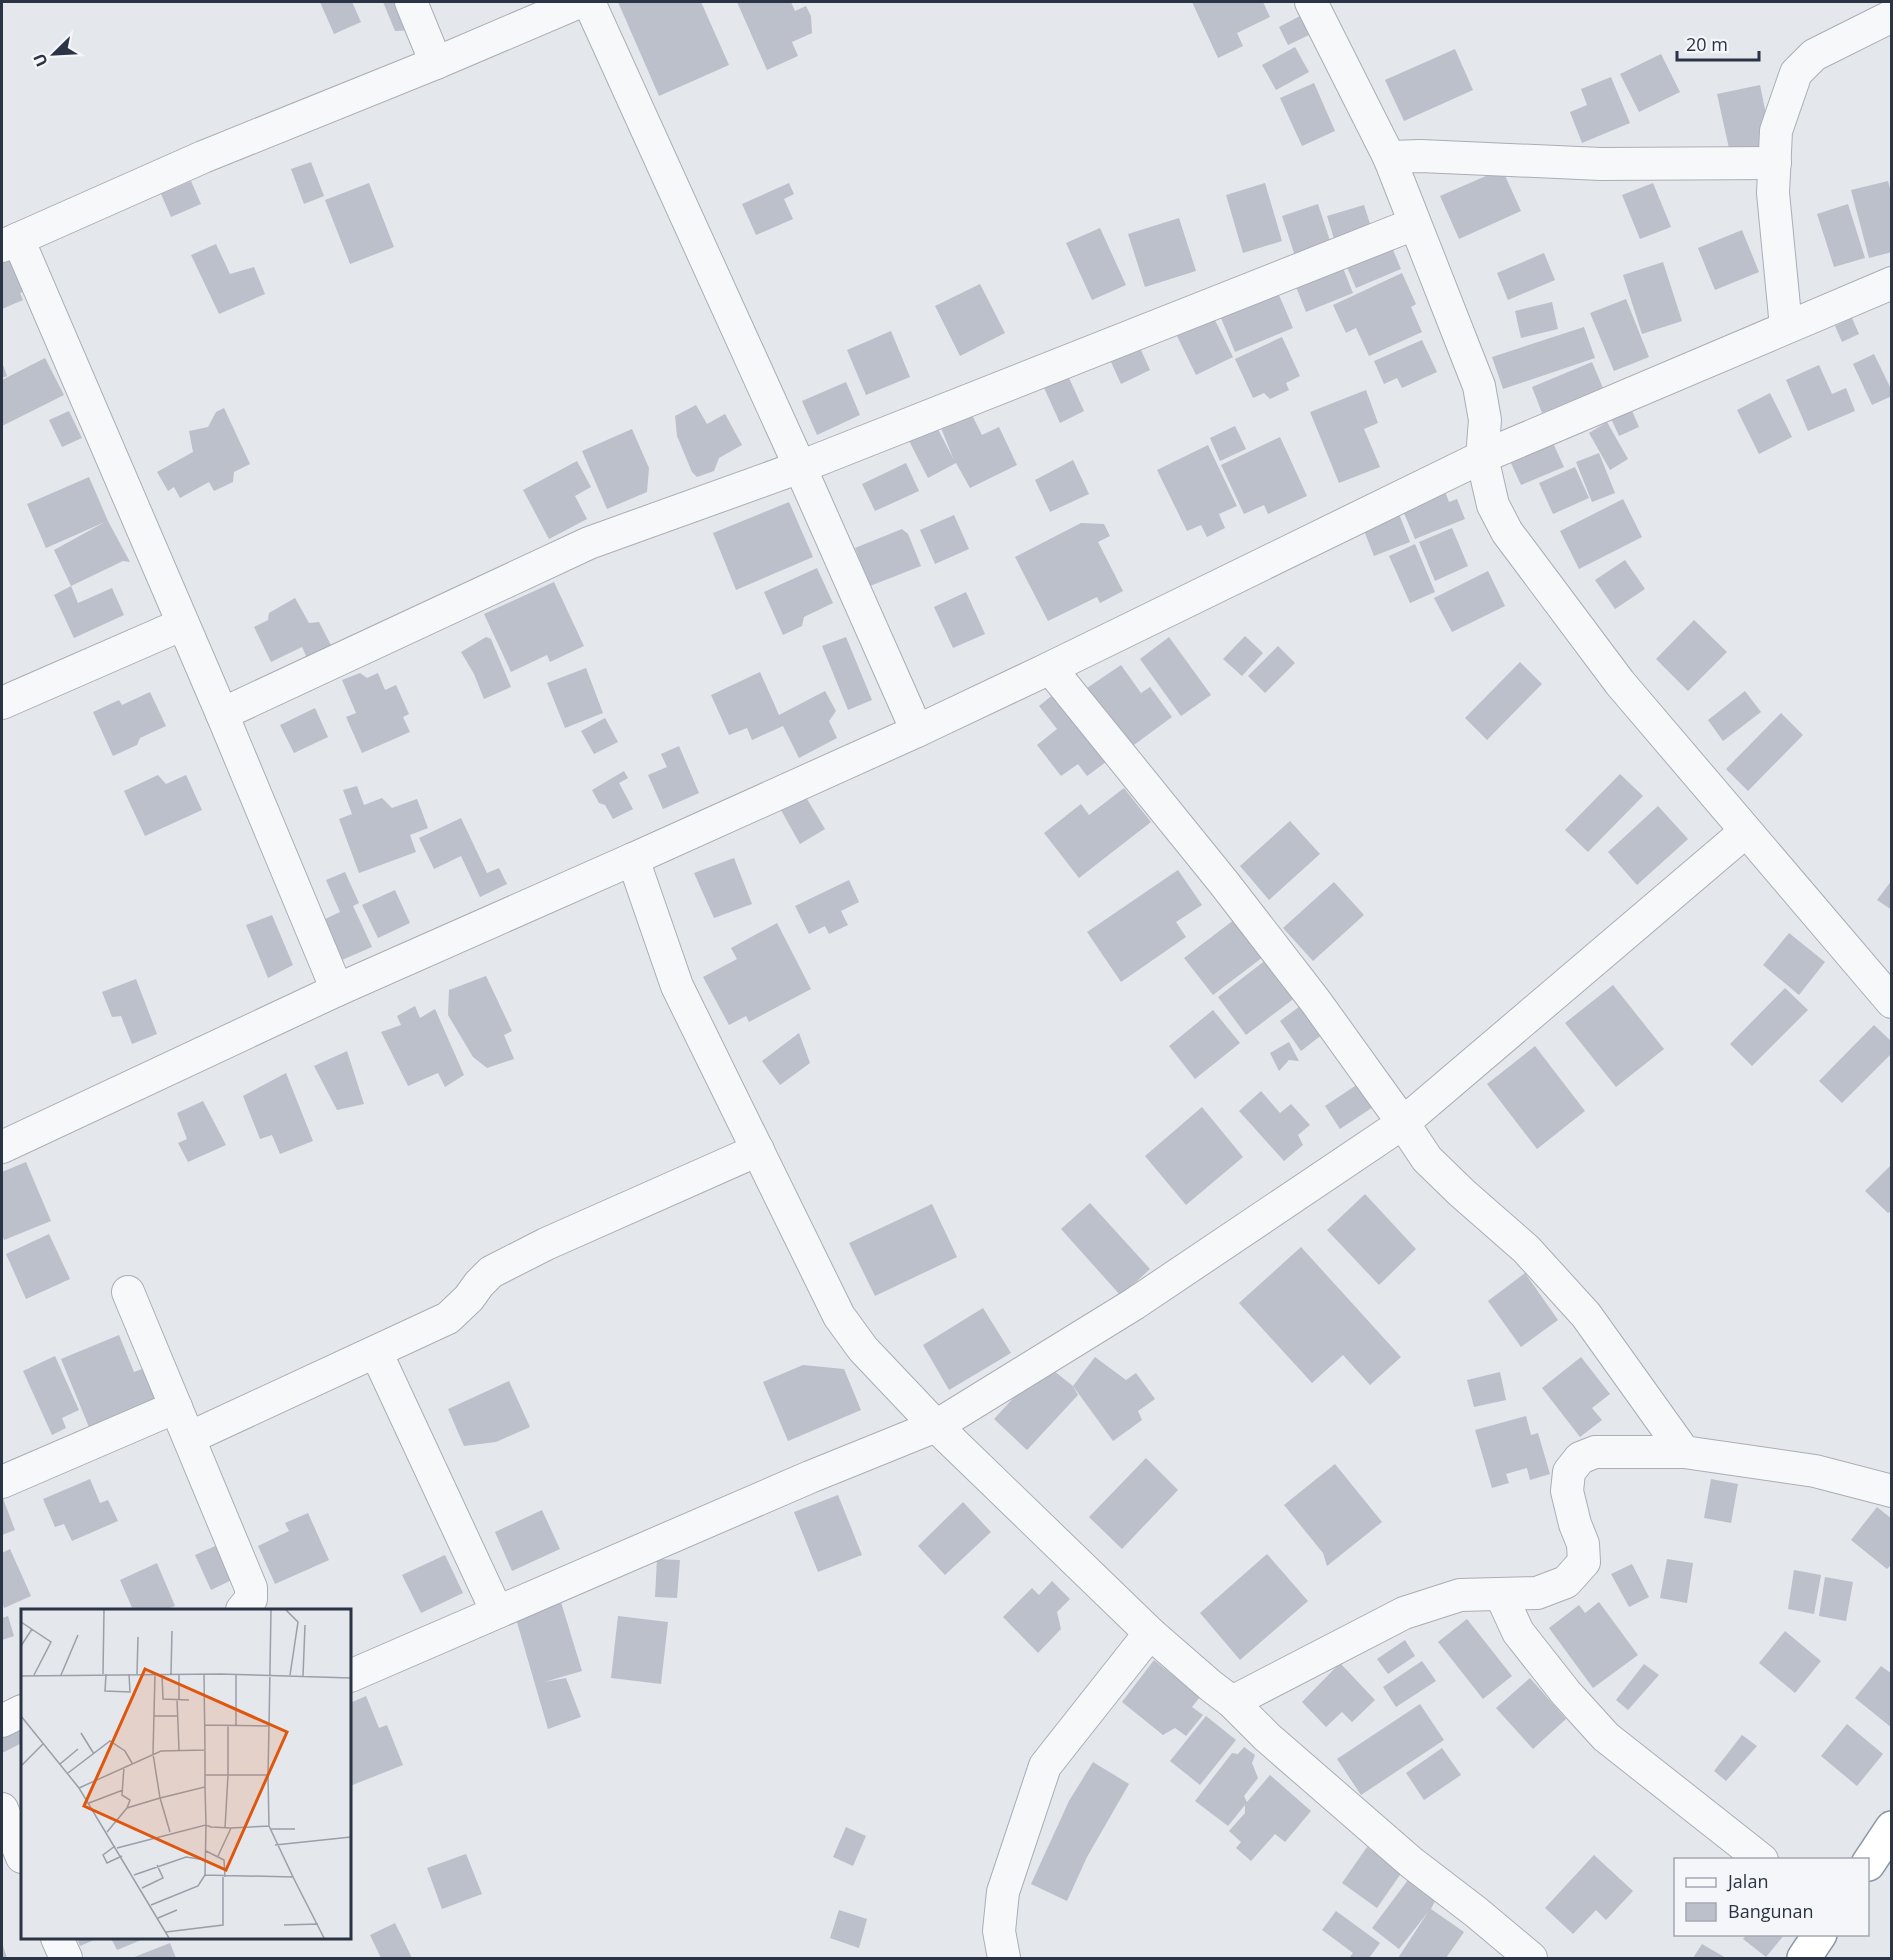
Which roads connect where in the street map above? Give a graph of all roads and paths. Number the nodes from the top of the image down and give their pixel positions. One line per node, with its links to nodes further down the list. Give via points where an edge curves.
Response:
1 (411, 2): 6 (street)
2 (579, 2): 6 (street)
3 (589, 2): 14 (street)
4 (1311, 2): 8 (street)
5 (1892, 16): 7 (street, via 1804,63 1796,73 1776,131)
6 (436, 63): 10 (street, via 203,157)
7 (1774, 163): 8 (street, via 1601,164 1421,156); 12 (street, via 1773,193)
8 (1392, 165): 9 (street)
9 (1412, 218): 13 (street, via 1479,386 1485,420); 14 (street)
10 (10, 243): 15 (street)
11 (1890, 288): 12 (street)
12 (1786, 327): 13 (street)
13 (1482, 457): 16 (street); 20 (street, via 1493,505 1507,532 1620,683)
14 (800, 467): 18 (street, via 589,543); 19 (street)
15 (183, 624): 17 (street); 18 (street)
16 (1050, 668): 19 (street); 24 (street, via 1224,883)
17 (2, 704)
18 (222, 714): 22 (street)
19 (917, 730): 21 (street)
20 (1745, 832): 23 (street); 24 (street)
21 (633, 859): 22 (street); 26 (street, via 677,986)
22 (337, 990): 25 (street)
23 (1892, 1002)
24 (1403, 1123): 30 (street, via 1134,1304); 32 (street, via 1428,1159 1526,1249 1586,1315)
25 (2, 1147)
26 (758, 1150): 28 (street, via 491,1272 448,1318); 30 (street, via 839,1316 863,1349)
27 (128, 1292): 29 (street)
28 (376, 1352): 31 (street); 37 (street)
29 (176, 1407): 31 (street); 33 (street)
30 (936, 1426): 37 (street); 38 (street)
31 (189, 1438): 36 (street, via 251,1588)
32 (1684, 1452): 34 (street, via 1815,1471); 35 (street, via 1595,1452 1580,1458 1569,1472 1567,1491 1583,1544 1584,1562 1566,1582 1537,1593)
33 (2, 1482)
34 (1892, 1491)
35 (1501, 1595): 40 (street, via 1460,1595 1404,1613); 46 (street, via 1518,1632 1606,1737)
36 (243, 1609)
37 (497, 1612): 39 (street)
38 (1150, 1633): 40 (street); 51 (street, via 1045,1766 1003,1892 999,1931)
39 (351, 1676)
40 (1232, 1701): 52 (street, via 1412,1863)
41 (21, 1712): 42 (street)
42 (2, 1721)
43 (11, 1817): 45 (street)
44 (1892, 1828): 47 (highway)
45 (21, 1853)
46 (1759, 1858)
47 (1869, 1862)
48 (1819, 1936): 53 (highway)
49 (57, 1939): 50 (street)
50 (66, 1959)
51 (1004, 1959)
52 (1531, 1959)
53 (1804, 1959)

